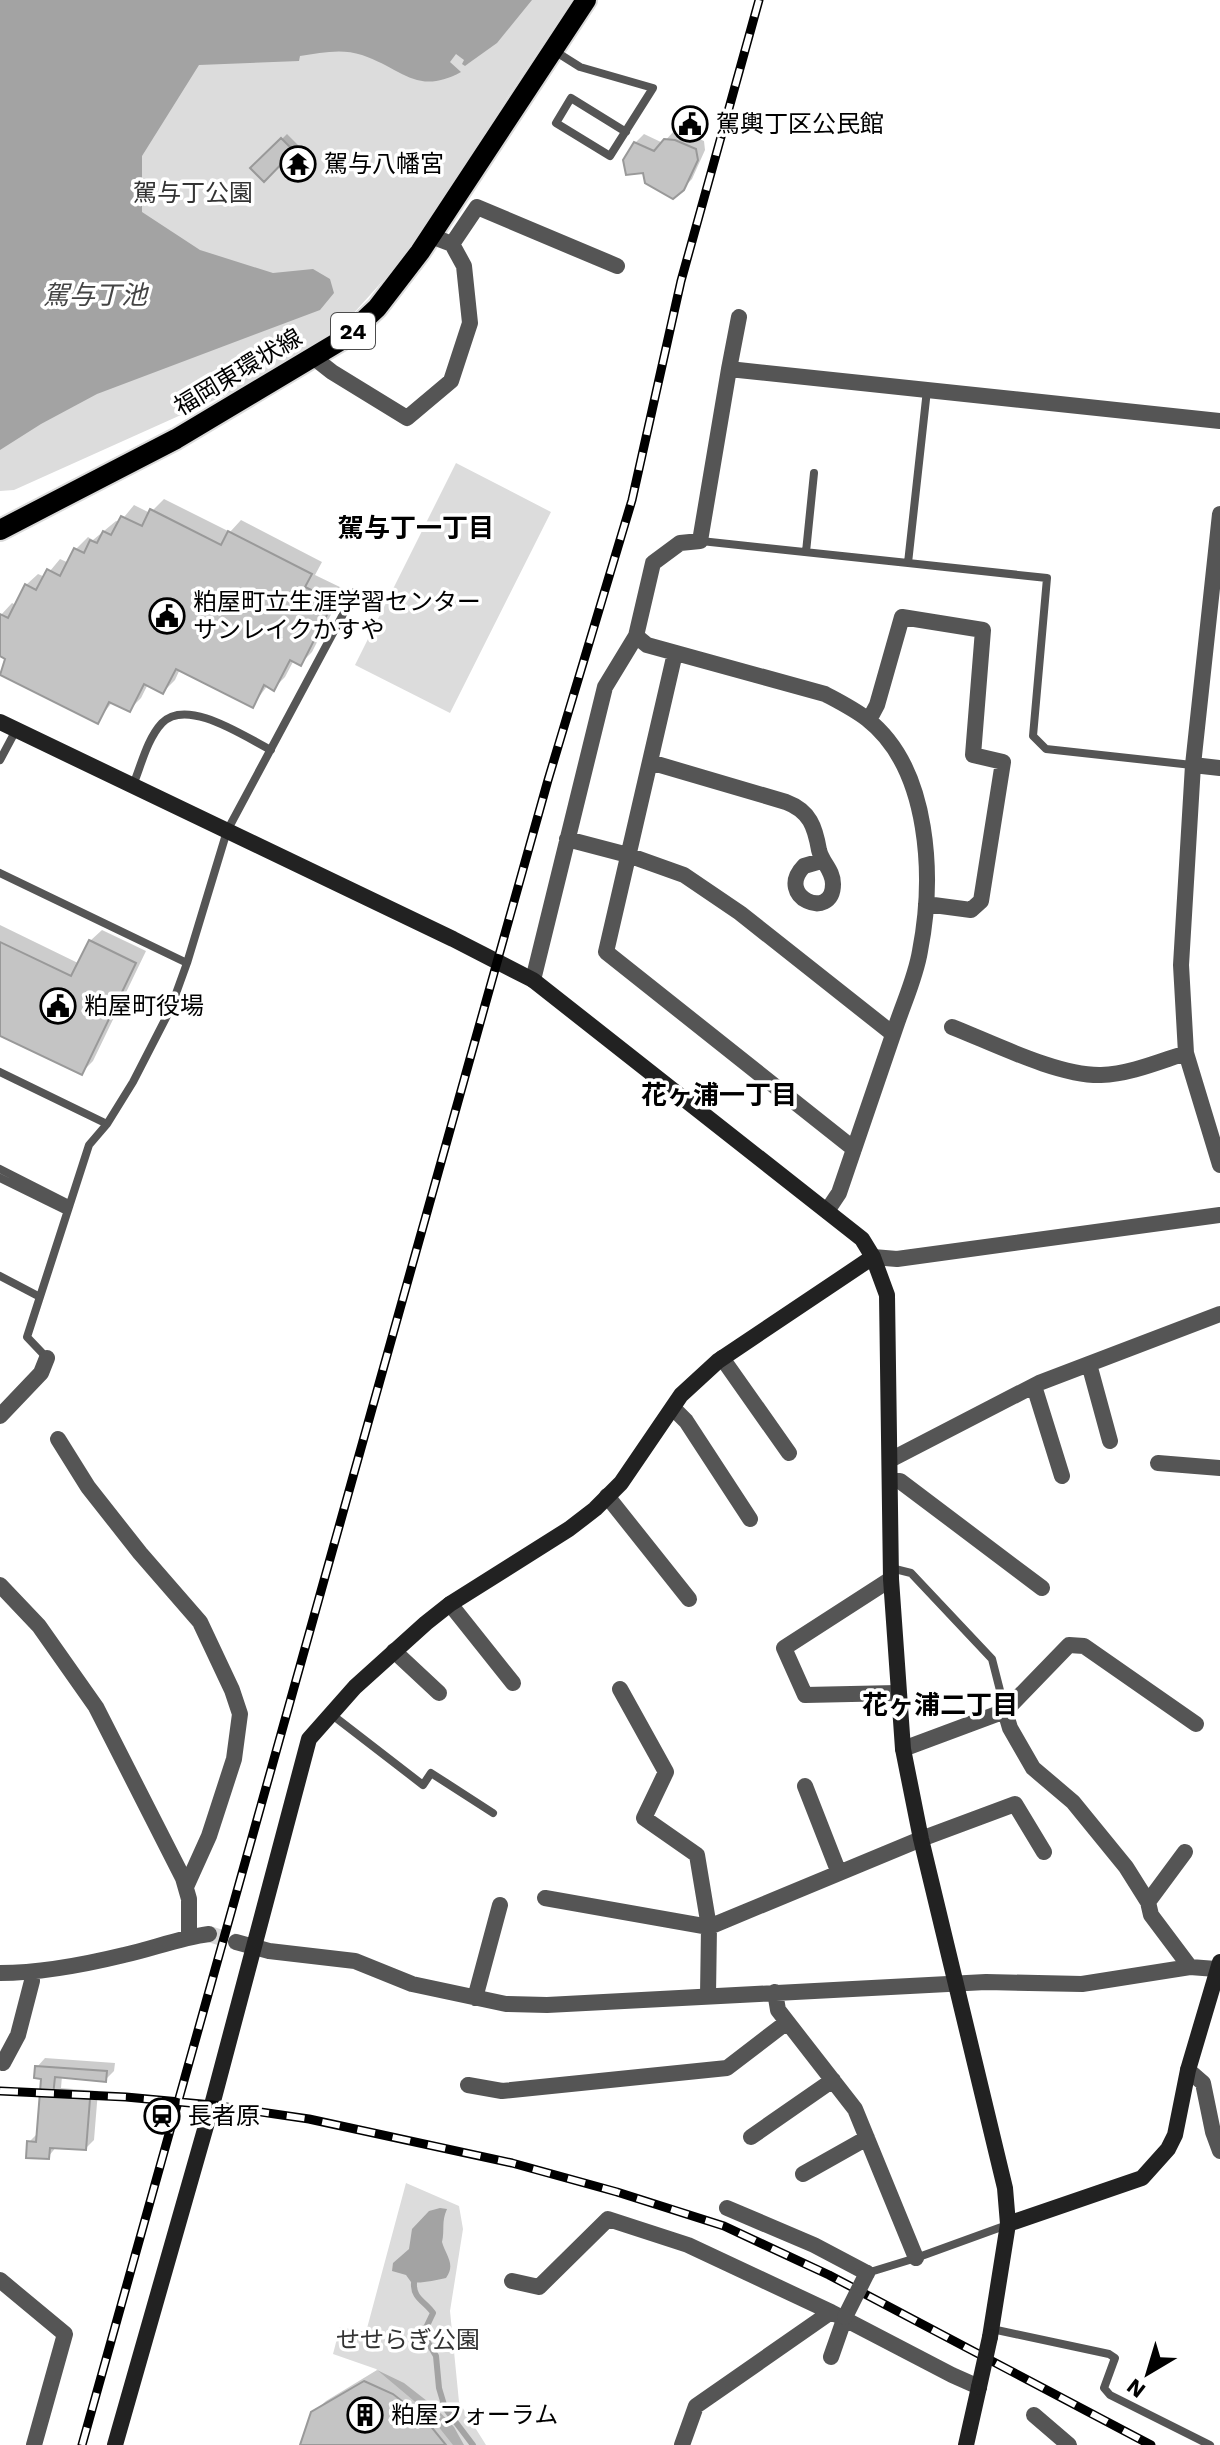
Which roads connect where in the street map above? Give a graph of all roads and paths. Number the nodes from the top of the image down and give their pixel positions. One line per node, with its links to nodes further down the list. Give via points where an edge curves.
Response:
1 (586, 0): 2 (main road, 福岡東環状線 / 24)
2 (552, 50): 3 (lane, via 580,67 653,88); 4 (main road, 福岡東環状線 / 24)
3 (626, 132): 3 (lane, via 610,156 556,123 571,98)
4 (431, 236): 5 (street); 8 (main road, 福岡東環状線 / 24, via 377,308 345,338)
5 (452, 244): 6 (street, via 477,207); 8 (street, via 464,266 470,323 451,381 407,418)
6 (617, 266)
7 (739, 317): 9 (street)
8 (313, 357): 14 (main road, 福岡東環状線 / 24, via 176,439)
9 (729, 369): 10 (street); 15 (street)
10 (927, 389): 11 (street); 17 (lane)
11 (1220, 421)
12 (814, 473): 16 (lane)
13 (1220, 514): 27 (street)
14 (0, 530)
15 (700, 541): 16 (lane); 19 (street, via 680,543 653,563)
16 (806, 552): 17 (lane)
17 (908, 563): 27 (lane, via 1047,578 1033,736 1046,749)
18 (355, 592): 24 (lane)
19 (636, 636): 20 (street); 31 (street, via 605,687)
20 (675, 653): 21 (street, via 825,694); 26 (street)
21 (869, 720): 35 (street, via 895,750 914,792 924,832); 35 (street, via 902,617 983,630 973,755 1003,762 981,901 971,910)
22 (0, 722): 23 (street)
23 (16, 730): 25 (lane); 29 (street)
24 (271, 750): 29 (lane, via 194,713 180,715 163,721); 30 (lane)
25 (0, 760)
26 (650, 762): 32 (street); 33 (street, via 796,806 815,828)
27 (1193, 765): 28 (street); 40 (street, via 1181,965)
28 (1220, 768)
29 (133, 785): 30 (street)
30 (227, 831): 36 (lane); 37 (street)
31 (567, 839): 32 (street); 37 (street)
32 (628, 855): 39 (street, via 684,875 714,893); 43 (street, via 606,952)
33 (821, 861)
34 (0, 873): 36 (lane)
35 (926, 904): 39 (street, via 920,954)
36 (187, 963): 42 (lane, via 170,1010)
37 (533, 980): 48 (street)
38 (952, 1027): 40 (street, via 1078,1074 1133,1070)
39 (893, 1034): 43 (street)
40 (1186, 1053): 44 (street)
41 (0, 1072): 42 (lane)
42 (107, 1124): 47 (lane, via 89,1145)
43 (854, 1149): 48 (street)
44 (1220, 1165)
45 (0, 1169): 47 (lane)
46 (0, 1178): 47 (lane)
47 (68, 1207): 52 (lane)
48 (827, 1211): 50 (street, via 862,1239)
49 (1220, 1215): 50 (street, via 897,1259)
50 (873, 1257): 55 (street); 63 (street, via 887,1295)
51 (0, 1276): 52 (lane)
52 (40, 1297): 54 (lane, via 27,1337)
53 (1220, 1314): 56 (street)
54 (47, 1358): 59 (street, via 41,1373)
55 (722, 1358): 58 (street); 62 (street)
56 (1089, 1364): 57 (street); 61 (street)
57 (1034, 1386): 63 (street); 66 (street)
58 (673, 1408): 68 (street); 69 (street)
59 (0, 1416)
60 (58, 1439): 90 (street, via 88,1487 200,1622 240,1714 234,1759)
61 (1110, 1441)
62 (789, 1453)
63 (890, 1460): 67 (street)
64 (1158, 1463): 65 (street)
65 (1220, 1468)
66 (1062, 1476)
67 (890, 1481): 70 (street); 72 (street, via 900,1481)
68 (607, 1496): 73 (street); 74 (street, via 569,1529)
69 (750, 1519)
70 (891, 1573): 79 (street); 79 (street, via 784,1648 805,1695); 80 (lane, via 911,1573 992,1659)
71 (0, 1585): 90 (street, via 39,1626 96,1707)
72 (1042, 1588)
73 (689, 1599)
74 (450, 1604): 75 (street); 76 (street)
75 (394, 1651): 78 (street); 81 (street)
76 (513, 1683)
77 (620, 1689): 94 (street, via 666,1772 644,1818 697,1855)
78 (439, 1693)
79 (897, 1693): 83 (street)
80 (1005, 1711): 82 (street, via 1069,1645 1084,1646); 83 (street); 92 (street, via 1033,1768 1073,1802)
81 (331, 1714): 85 (lane, via 423,1785 431,1773); 97 (street, via 309,1739)
82 (1196, 1724)
83 (903, 1749): 86 (street)
84 (805, 1786): 89 (street)
85 (493, 1813)
86 (921, 1839): 87 (street, via 1015,1804); 89 (street); 102 (street)
87 (1044, 1852)
88 (1185, 1852): 92 (street)
89 (839, 1873): 94 (street)
90 (186, 1887): 96 (street)
91 (545, 1898): 94 (street)
92 (1148, 1902): 99 (street, via 1151,1915)
93 (500, 1905): 105 (street)
94 (709, 1927): 104 (street)
95 (209, 1934): 96 (street)
96 (189, 1937): 101 (street)
97 (244, 1944): 105 (street, via 355,1961 412,1984); 127 (street, via 212,2105)
98 (1218, 1966): 99 (street); 108 (street)
99 (1190, 1967): 102 (street, via 1082,1984)
100 (0, 1973): 101 (street)
101 (31, 1973): 107 (street, via 18,2035)
102 (956, 1983): 103 (street); 116 (street, via 1005,2188)
103 (775, 1992): 104 (street); 106 (street)
104 (708, 1995): 105 (street, via 547,2005)
105 (475, 1998)
106 (787, 2022): 109 (street); 110 (street, via 727,2068 502,2091)
107 (3, 2063)
108 (1188, 2070): 113 (street, via 1203,2083); 116 (street, via 1175,2135 1142,2178)
109 (833, 2080): 111 (street); 112 (street, via 855,2109)
110 (468, 2085)
111 (751, 2137)
112 (867, 2138): 114 (street); 117 (street)
113 (1220, 2151)
114 (803, 2174)
115 (727, 2208): 118 (street)
116 (1008, 2224): 117 (lane); 122 (street)
117 (916, 2258): 118 (lane)
118 (867, 2273): 121 (street, bridge)
119 (0, 2280): 126 (street, via 65,2334)
120 (512, 2281): 121 (street, via 539,2287 608,2219 688,2245)
121 (838, 2315): 123 (street); 124 (street); 128 (street, via 696,2406)
122 (991, 2333): 124 (street, bridge); 131 (lane, via 1109,2354 1115,2358 1104,2388 1110,2395)
123 (831, 2357)
124 (979, 2387): 129 (street)
125 (1034, 2415): 130 (street)
126 (34, 2445)
127 (115, 2445)
128 (682, 2445)
129 (966, 2445)
130 (1069, 2445)
131 (1210, 2445)

